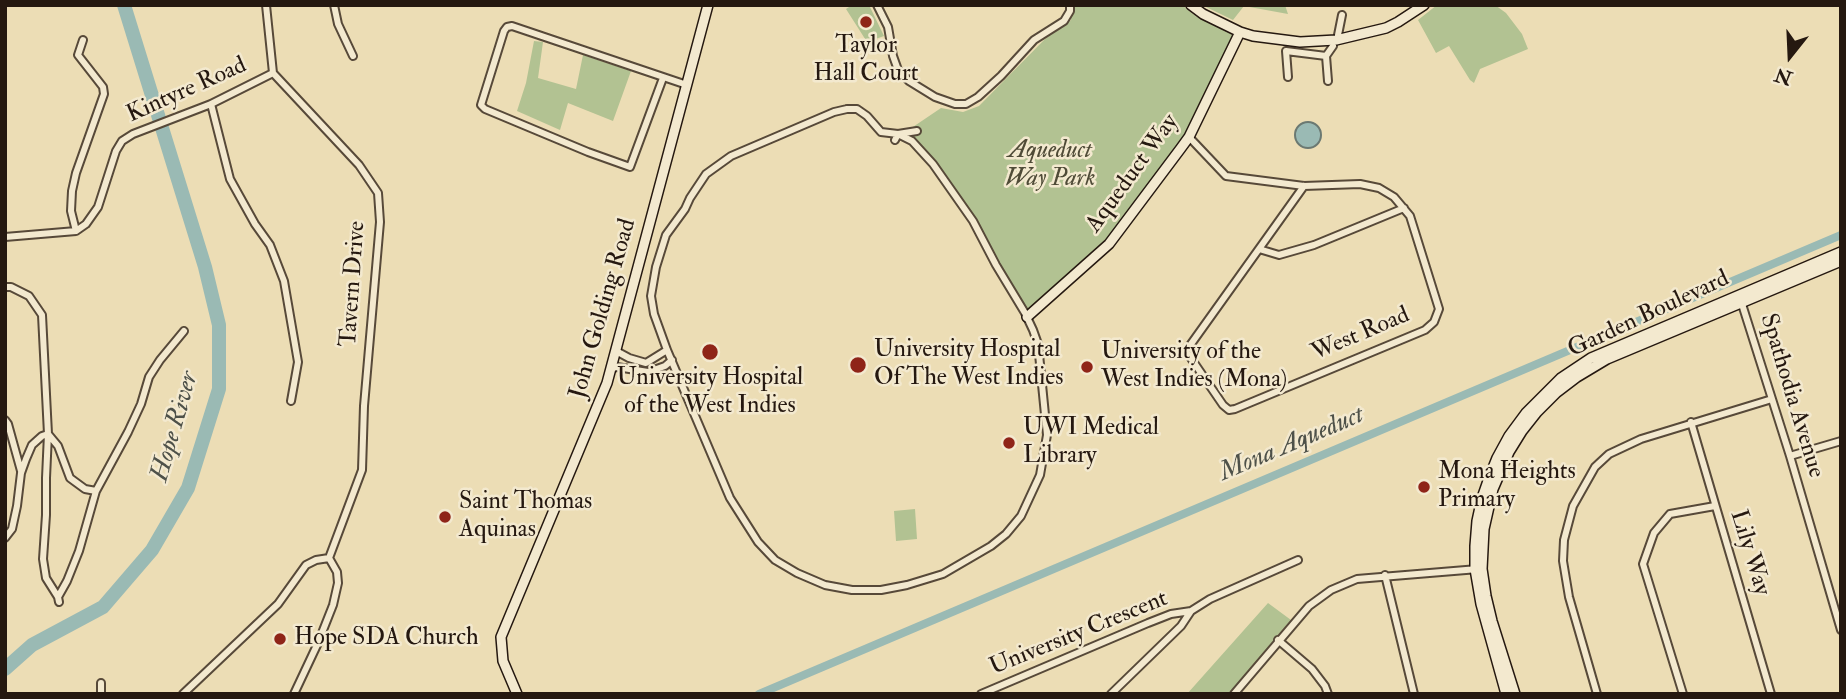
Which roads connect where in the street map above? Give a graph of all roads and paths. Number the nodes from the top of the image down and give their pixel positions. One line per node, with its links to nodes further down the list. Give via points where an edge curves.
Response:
1 (266, 5): 15 (street)
2 (334, 5): 13 (street)
3 (708, 5): 19 (street, John Golding Road)
4 (877, 5): 5 (street, via 888,27 898,70 935,97 956,104 978,97 1034,40 1064,21)
5 (1070, 5)
6 (1191, 5): 9 (street)
7 (1424, 5): 9 (street, via 1386,28 1336,40 1300,42)
8 (1342, 15): 10 (street)
9 (1240, 32): 23 (street, Aqueduct Way)
10 (1338, 35)
11 (83, 40): 26 (street, via 78,55 104,94 72,191)
12 (1333, 46): 14 (street)
13 (353, 56)
14 (1326, 56): 16 (street, via 1286,51); 18 (street)
15 (274, 73): 20 (street, Kintyre Road); 50 (street, Tavern Drive, via 359,165 378,193 380,222 362,470)
16 (1287, 77)
17 (663, 78): 17 (street, via 512,26 504,32 481,105 630,167); 19 (street)
18 (1328, 81)
19 (687, 85): 36 (street, John Golding Road)
20 (211, 104): 26 (street, Kintyre Road, via 122,141 98,207); 40 (street, via 230,179 270,245 284,281 298,362)
21 (917, 131): 22 (street)
22 (896, 137): 33 (street, via 920,148 947,185 973,221); 35 (street, via 881,132 857,110 847,109 731,156 706,174 666,235 656,267 651,296)
23 (1189, 137): 24 (street, via 1226,176); 33 (street, Aqueduct Way, via 1109,244)
24 (1304, 186): 25 (street, via 1379,188); 28 (street, West Road)
25 (1404, 208): 28 (street, via 1279,255); 28 (street, West Road, via 1439,309 1434,322 1425,330 1229,410 1186,351)
26 (76, 231): 27 (street)
27 (5, 237)
28 (1259, 249)
29 (1841, 252): 32 (street, Garden Boulevard)
30 (1841, 261): 32 (street, Garden Boulevard)
31 (5, 287): 43 (street, via 29,296 42,315)
32 (1741, 299): 39 (street, Spathodia Avenue); 52 (street, Garden Boulevard, via 1607,359 1546,402 1522,431 1498,476)
33 (1027, 317): 37 (street, via 1038,344 1048,435 1040,475 1028,503 1006,534 991,546 943,574 881,590 825,585 781,564 760,545 730,498)
34 (184, 331): 47 (street, via 149,377 141,404)
35 (667, 350): 36 (street, via 646,363); 37 (street)
36 (616, 351): 38 (street, John Golding Road)
37 (672, 360): 38 (street, via 648,372)
38 (611, 368): 61 (street, John Golding Road, via 501,637 503,661)
39 (1772, 399): 42 (street); 45 (street, Spathodia Avenue)
40 (291, 401)
41 (5, 420): 46 (street)
42 (1691, 422): 48 (street, Lily Way); 69 (street, via 1609,454 1595,467 1573,506 1563,561)
43 (48, 434): 46 (street, via 32,445); 47 (street, via 58,446 70,478); 47 (street, via 43,559 46,578 58,599 79,551)
44 (1841, 441): 45 (street)
45 (1790, 456): 55 (street, Spathodia Avenue)
46 (22, 472): 49 (street, via 12,529)
47 (96, 491)
48 (1715, 506): 70 (street, via 1670,514 1654,533 1643,564); 71 (street, Lily Way)
49 (5, 538)
50 (329, 558): 59 (street, via 306,565 278,604); 60 (street, via 338,583 333,605)
51 (1298, 560): 54 (street, University Crescent)
52 (1479, 569): 53 (street); 67 (street, Garden Boulevard, via 1484,617); 68 (street, Garden Boulevard)
53 (1385, 575): 56 (street, via 1357,579 1331,590); 66 (street)
54 (1191, 611): 62 (street, University Crescent, via 1148,622); 63 (street, University Crescent)
55 (1841, 630)
56 (1278, 640): 64 (street); 65 (street, via 1312,669)
57 (101, 684): 58 (street)
58 (101, 694)
59 (183, 694)
60 (294, 694)
61 (517, 694)
62 (981, 694)
63 (1111, 694)
64 (1234, 694)
65 (1328, 694)
66 (1414, 694)
67 (1506, 694)
68 (1515, 694)
69 (1597, 694)
70 (1682, 694)
71 (1771, 694)

